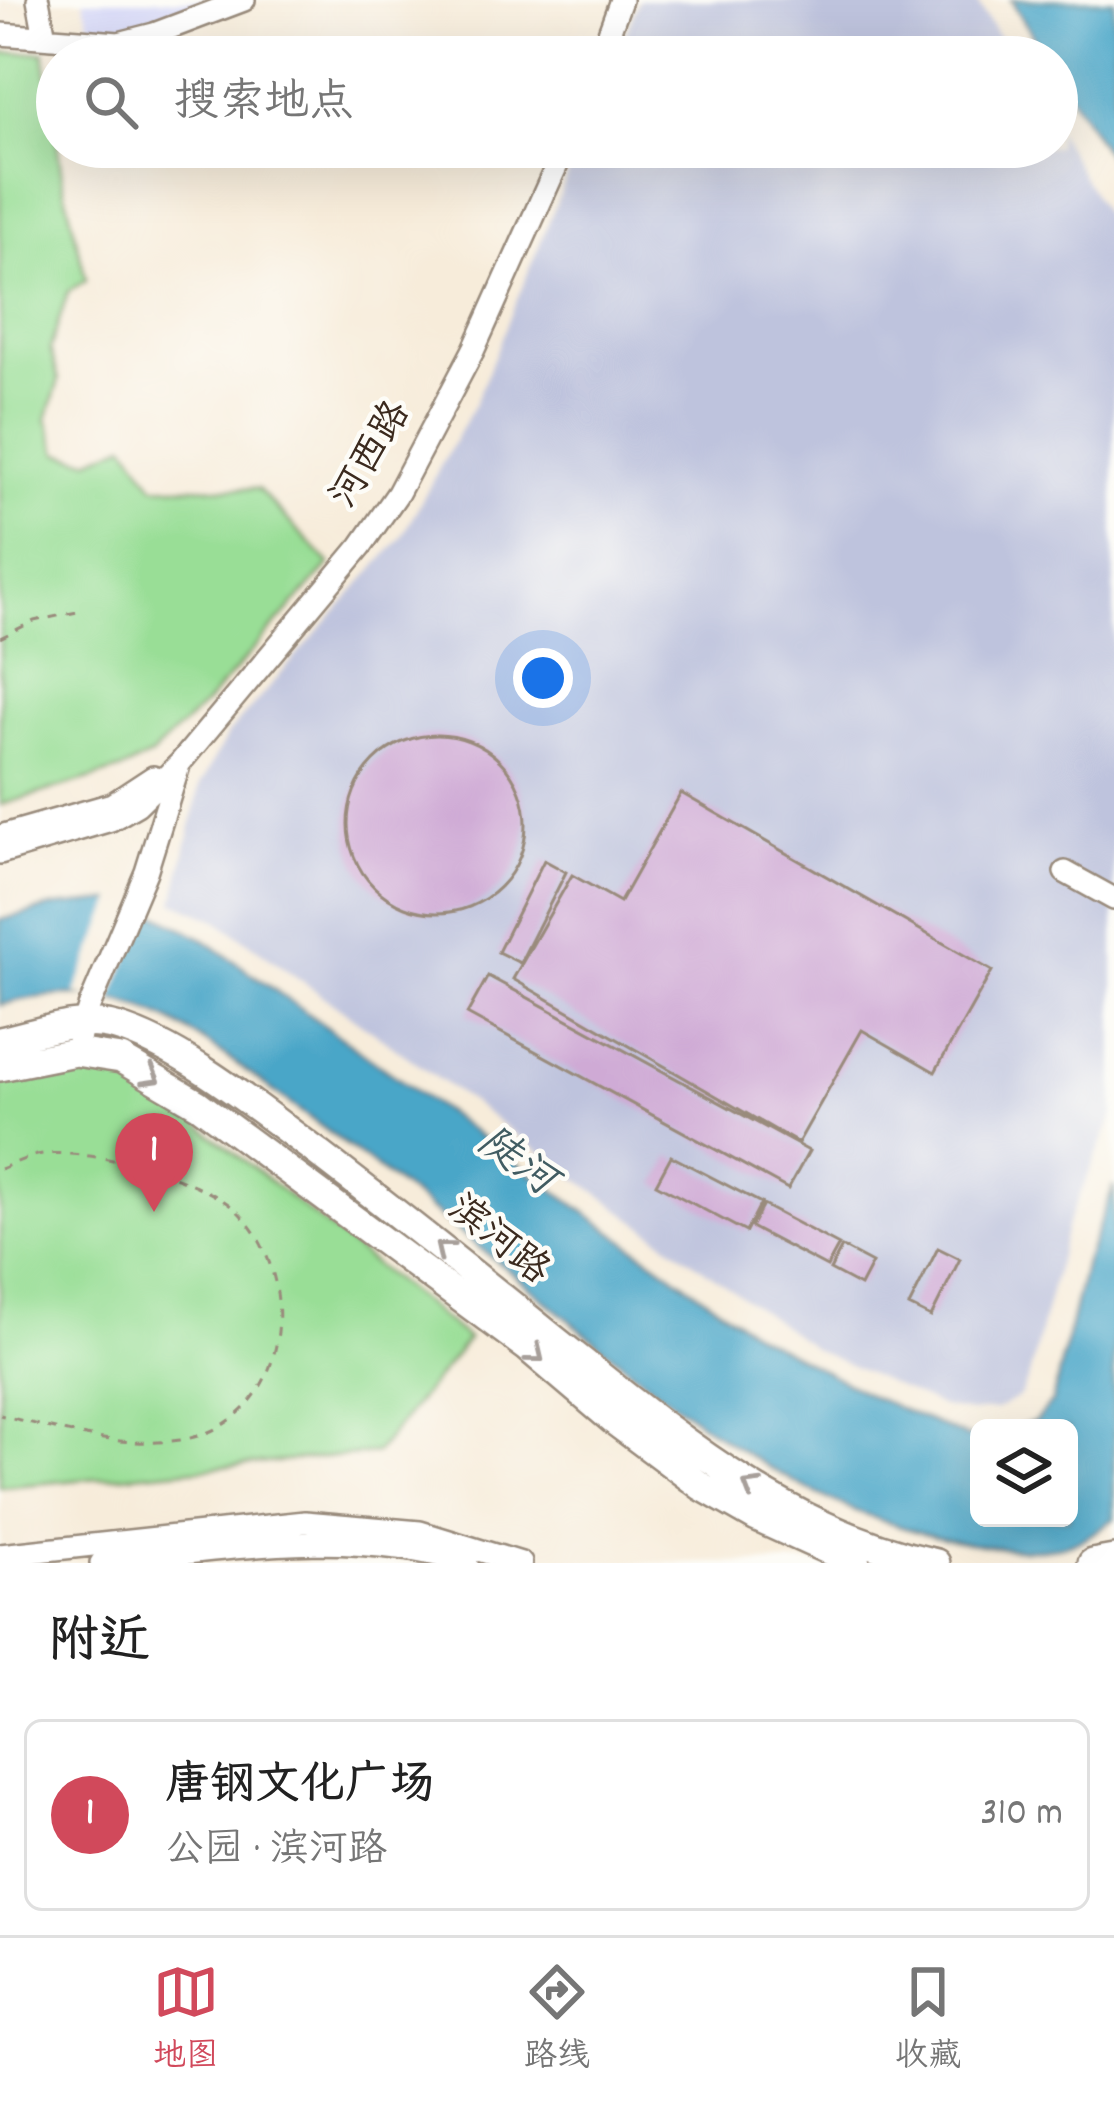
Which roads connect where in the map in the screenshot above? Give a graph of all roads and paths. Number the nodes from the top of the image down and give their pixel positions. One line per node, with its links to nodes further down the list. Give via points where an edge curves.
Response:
1 (38, 0): 6 (street)
2 (244, 0): 7 (street)
3 (621, 0): 8 (street)
4 (0, 34): 5 (street)
5 (36, 36)
6 (45, 36)
7 (146, 36)
8 (608, 36)
9 (556, 168): 12 (street, 河西路, via 398,493)
10 (77, 612): 11 (path)
11 (0, 638)
12 (180, 763): 13 (street, 河西路, via 112,804); 14 (street, 河西路, via 112,820); 17 (street)
13 (0, 836)
14 (0, 853)
15 (1065, 872): 16 (street)
16 (1114, 899)
17 (87, 1014): 18 (main road, 滨河路); 19 (street); 29 (main road, 滨河路, one-way to 17, via 780,1504 703,1458 264,1112 155,1042)
18 (0, 1041)
19 (75, 1052): 20 (main road, 滨河路); 28 (main road, 滨河路, one-way to 28, via 121,1059 198,1104 701,1486)
20 (0, 1067)
21 (0, 1169): 22 (path, via 41,1154 114,1158 215,1194 262,1245 279,1344 247,1408 182,1439 78,1437)
22 (0, 1415)
23 (0, 1555): 27 (street, via 305,1522 420,1532)
24 (1114, 1559): 30 (main road)
25 (101, 1563): 26 (street, via 305,1541 369,1542)
26 (467, 1563)
27 (520, 1563)
28 (856, 1563)
29 (936, 1563)
30 (1092, 1563)

